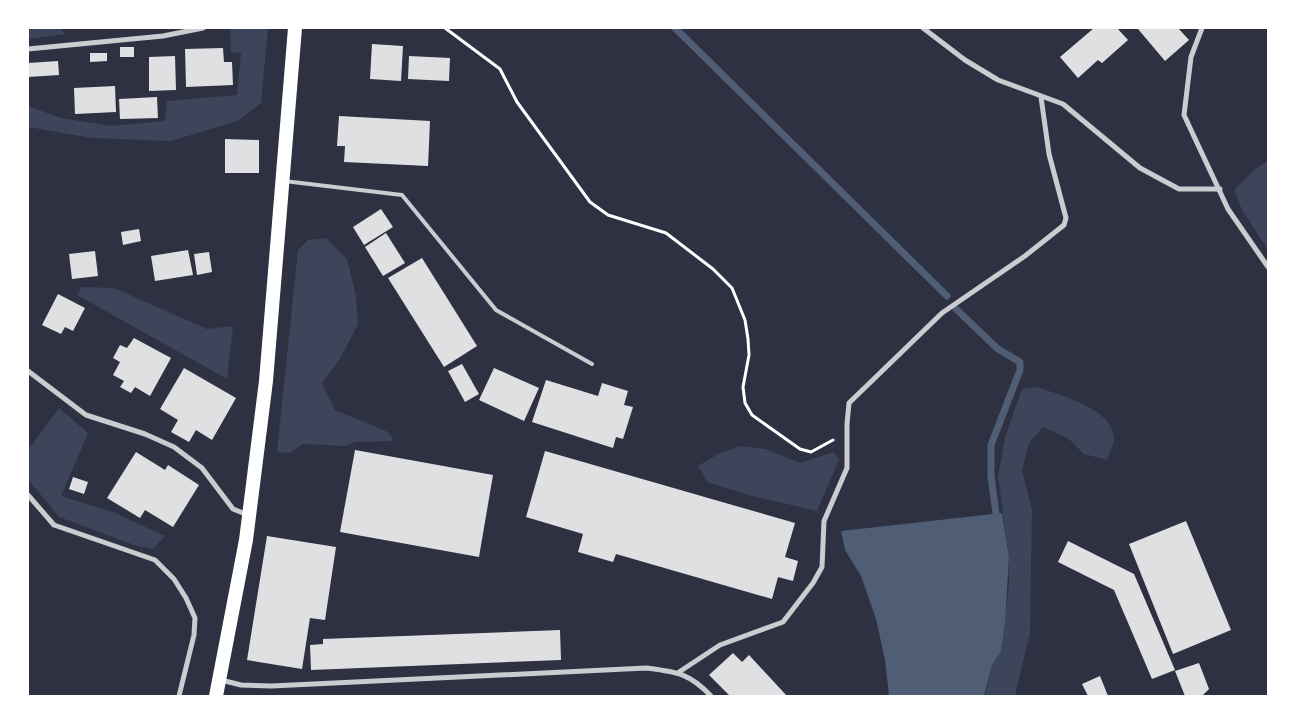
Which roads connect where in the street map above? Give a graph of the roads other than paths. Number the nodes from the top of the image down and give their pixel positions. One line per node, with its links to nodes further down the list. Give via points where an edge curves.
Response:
1 (203, 28): 5 (street, via 163,36)
2 (295, 28): 7 (highway)
3 (923, 28): 6 (street, via 998,80)
4 (1202, 28): 8 (street, via 1191,57 1184,115)
5 (28, 49)
6 (1041, 97): 8 (street, via 1063,104 1140,168 1179,189); 14 (street, via 1049,154 1066,218 1064,225 942,313 849,403 847,468 824,521 822,567 784,622 720,645)
7 (282, 181): 10 (lane, via 402,195 496,310); 13 (highway, via 266,381)
8 (1220, 188): 9 (street, via 1228,209)
9 (1268, 267)
10 (592, 364)
11 (28, 371): 13 (street, via 86,414 174,447 202,468 233,509)
12 (28, 495): 16 (street, via 54,525 155,560 174,579 195,618)
13 (249, 515): 15 (highway)
14 (679, 672): 15 (street, via 646,668 272,686); 18 (street)
15 (219, 680): 17 (highway)
16 (179, 696)
17 (216, 696)
18 (711, 696)

